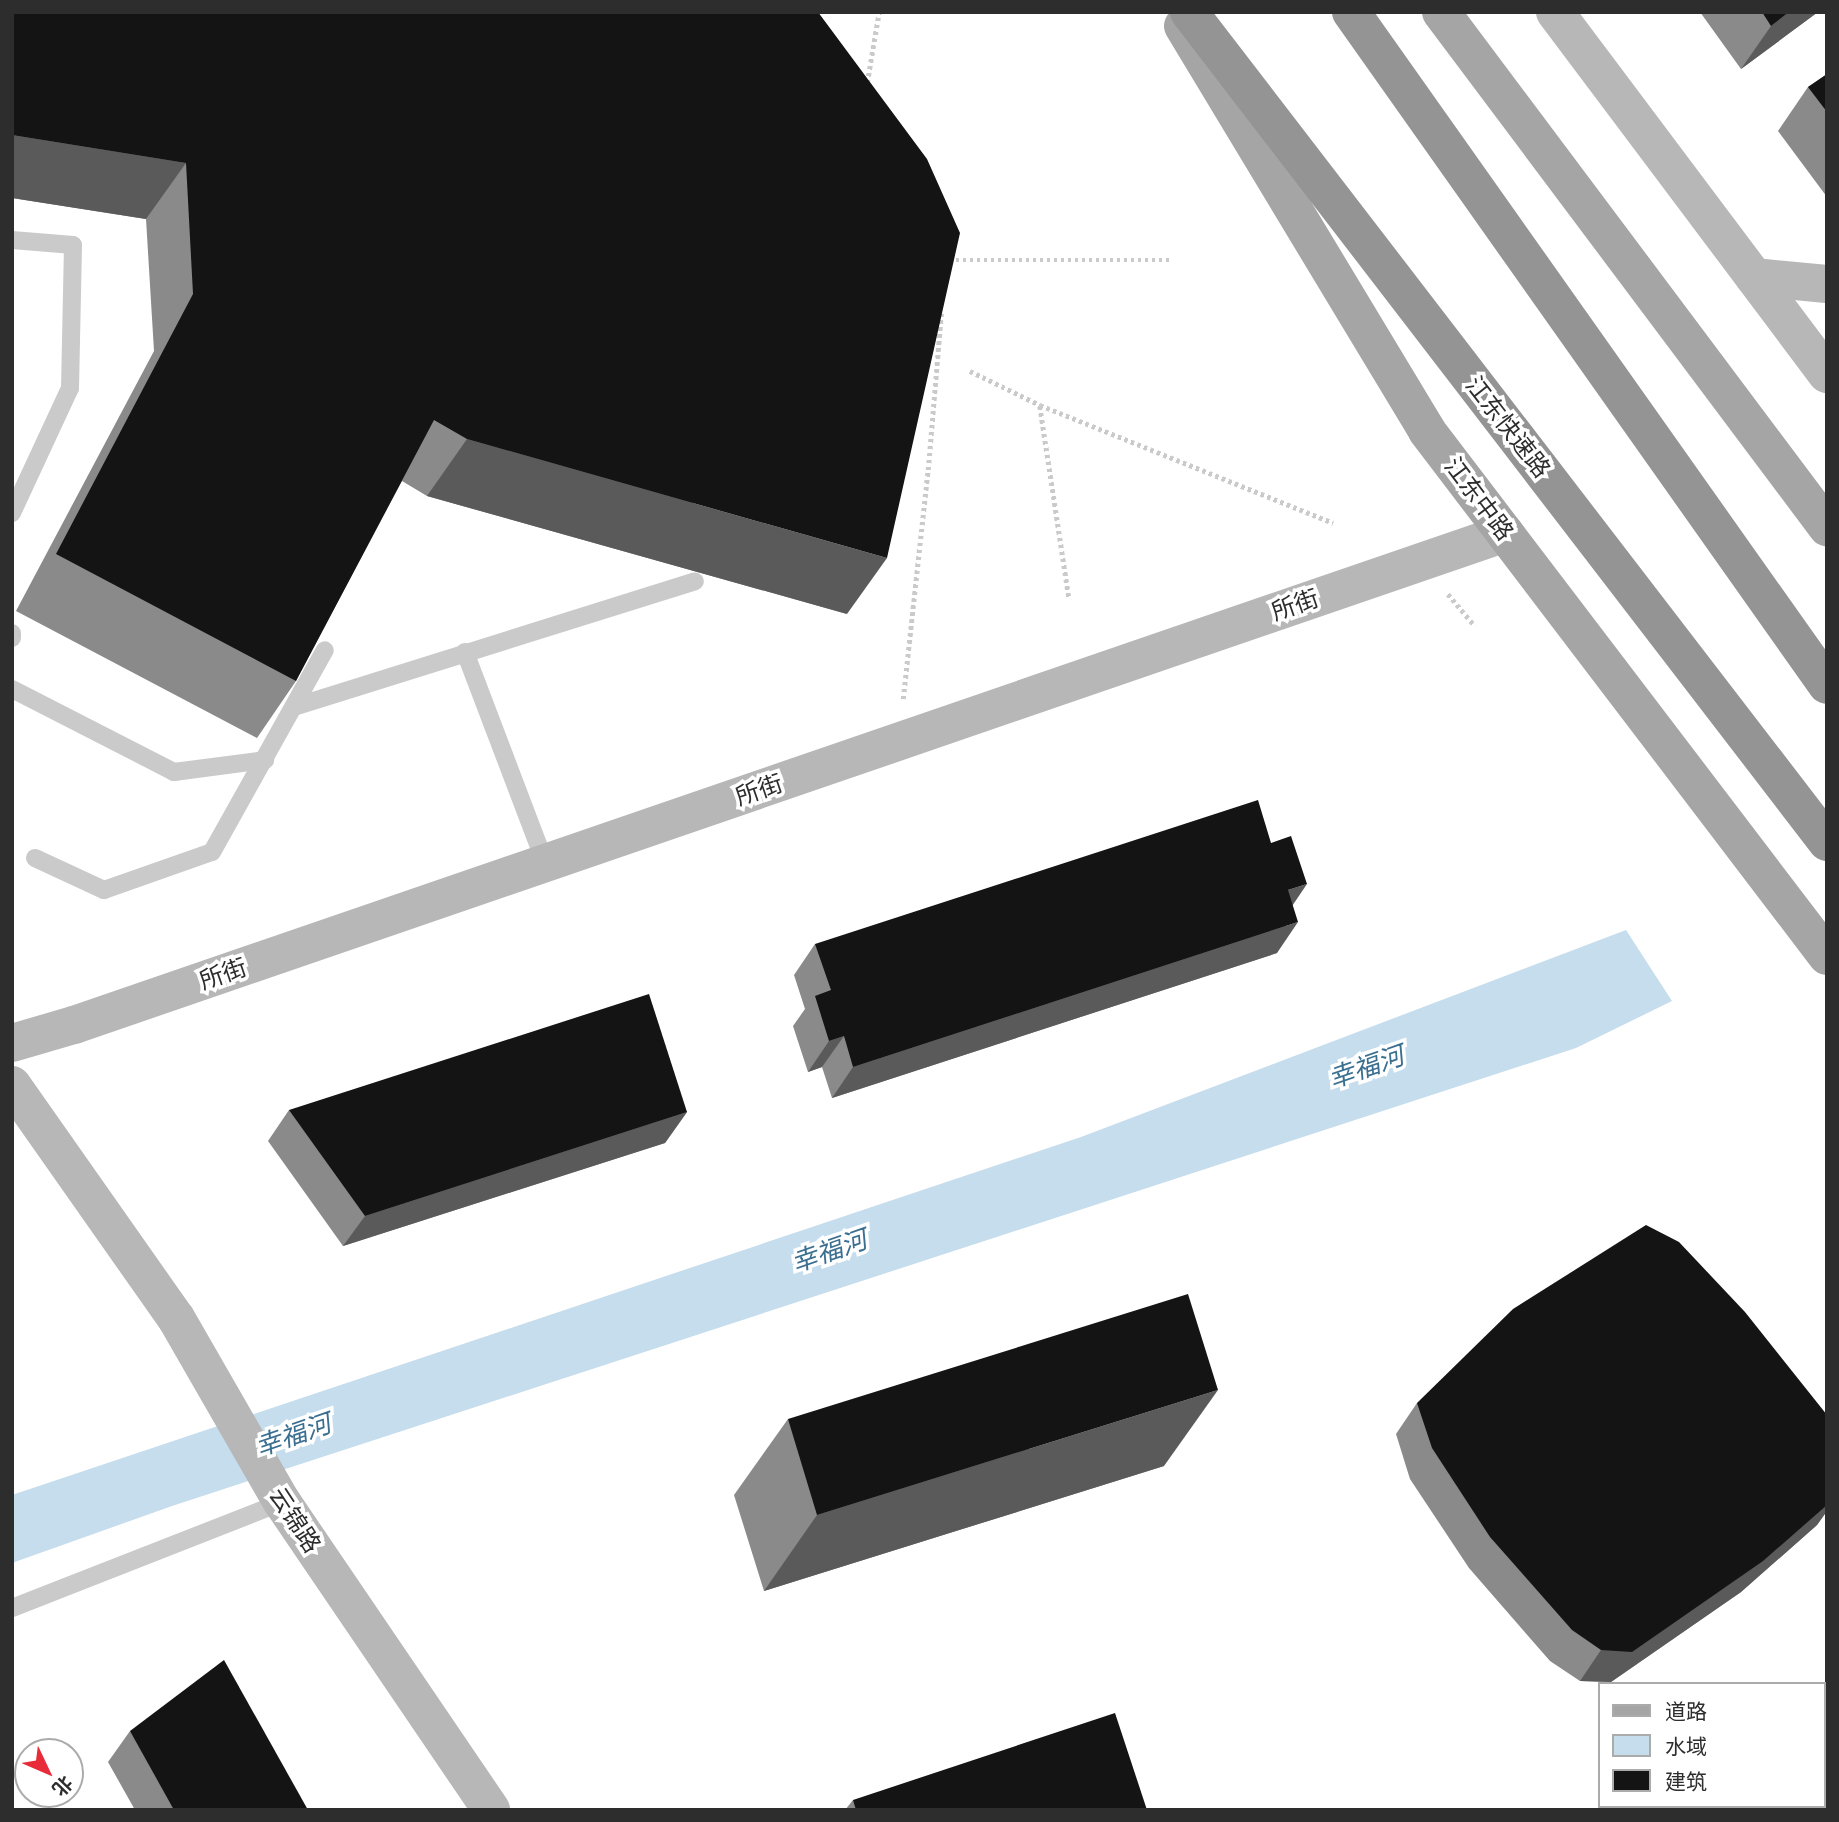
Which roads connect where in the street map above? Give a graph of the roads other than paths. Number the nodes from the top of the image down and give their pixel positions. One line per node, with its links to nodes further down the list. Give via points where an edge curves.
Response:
1 (1175, 12): 12 (main road, 江东中路, via 1427,431)
2 (1189, 12): 20 (highway, 江东快速路, bridge)
3 (1351, 12): 16 (highway, bridge)
4 (1441, 12): 11 (main road)
5 (1555, 12): 7 (street)
6 (12, 240): 10 (lane, via 73,245 70,388)
7 (1754, 277): 8 (street); 9 (street)
8 (1827, 284)
9 (1827, 374)
10 (12, 513)
11 (1827, 527)
12 (1505, 533): 22 (street, 所街); 23 (main road, 江东中路)
13 (695, 581): 15 (lane)
14 (325, 650): 18 (lane)
15 (466, 652): 18 (lane); 22 (lane)
16 (1827, 685)
17 (12, 689): 19 (lane, via 174,772)
18 (293, 707): 19 (lane)
19 (265, 760): 21 (lane, via 212,852 104,890)
20 (1827, 842)
21 (35, 858)
22 (545, 863): 24 (street, 所街)
23 (1827, 956)
24 (12, 1043)
25 (12, 1085): 26 (street, 云锦路, via 176,1318)
26 (282, 1502): 27 (lane); 28 (street, 云锦路)
27 (12, 1608)
28 (491, 1810)

